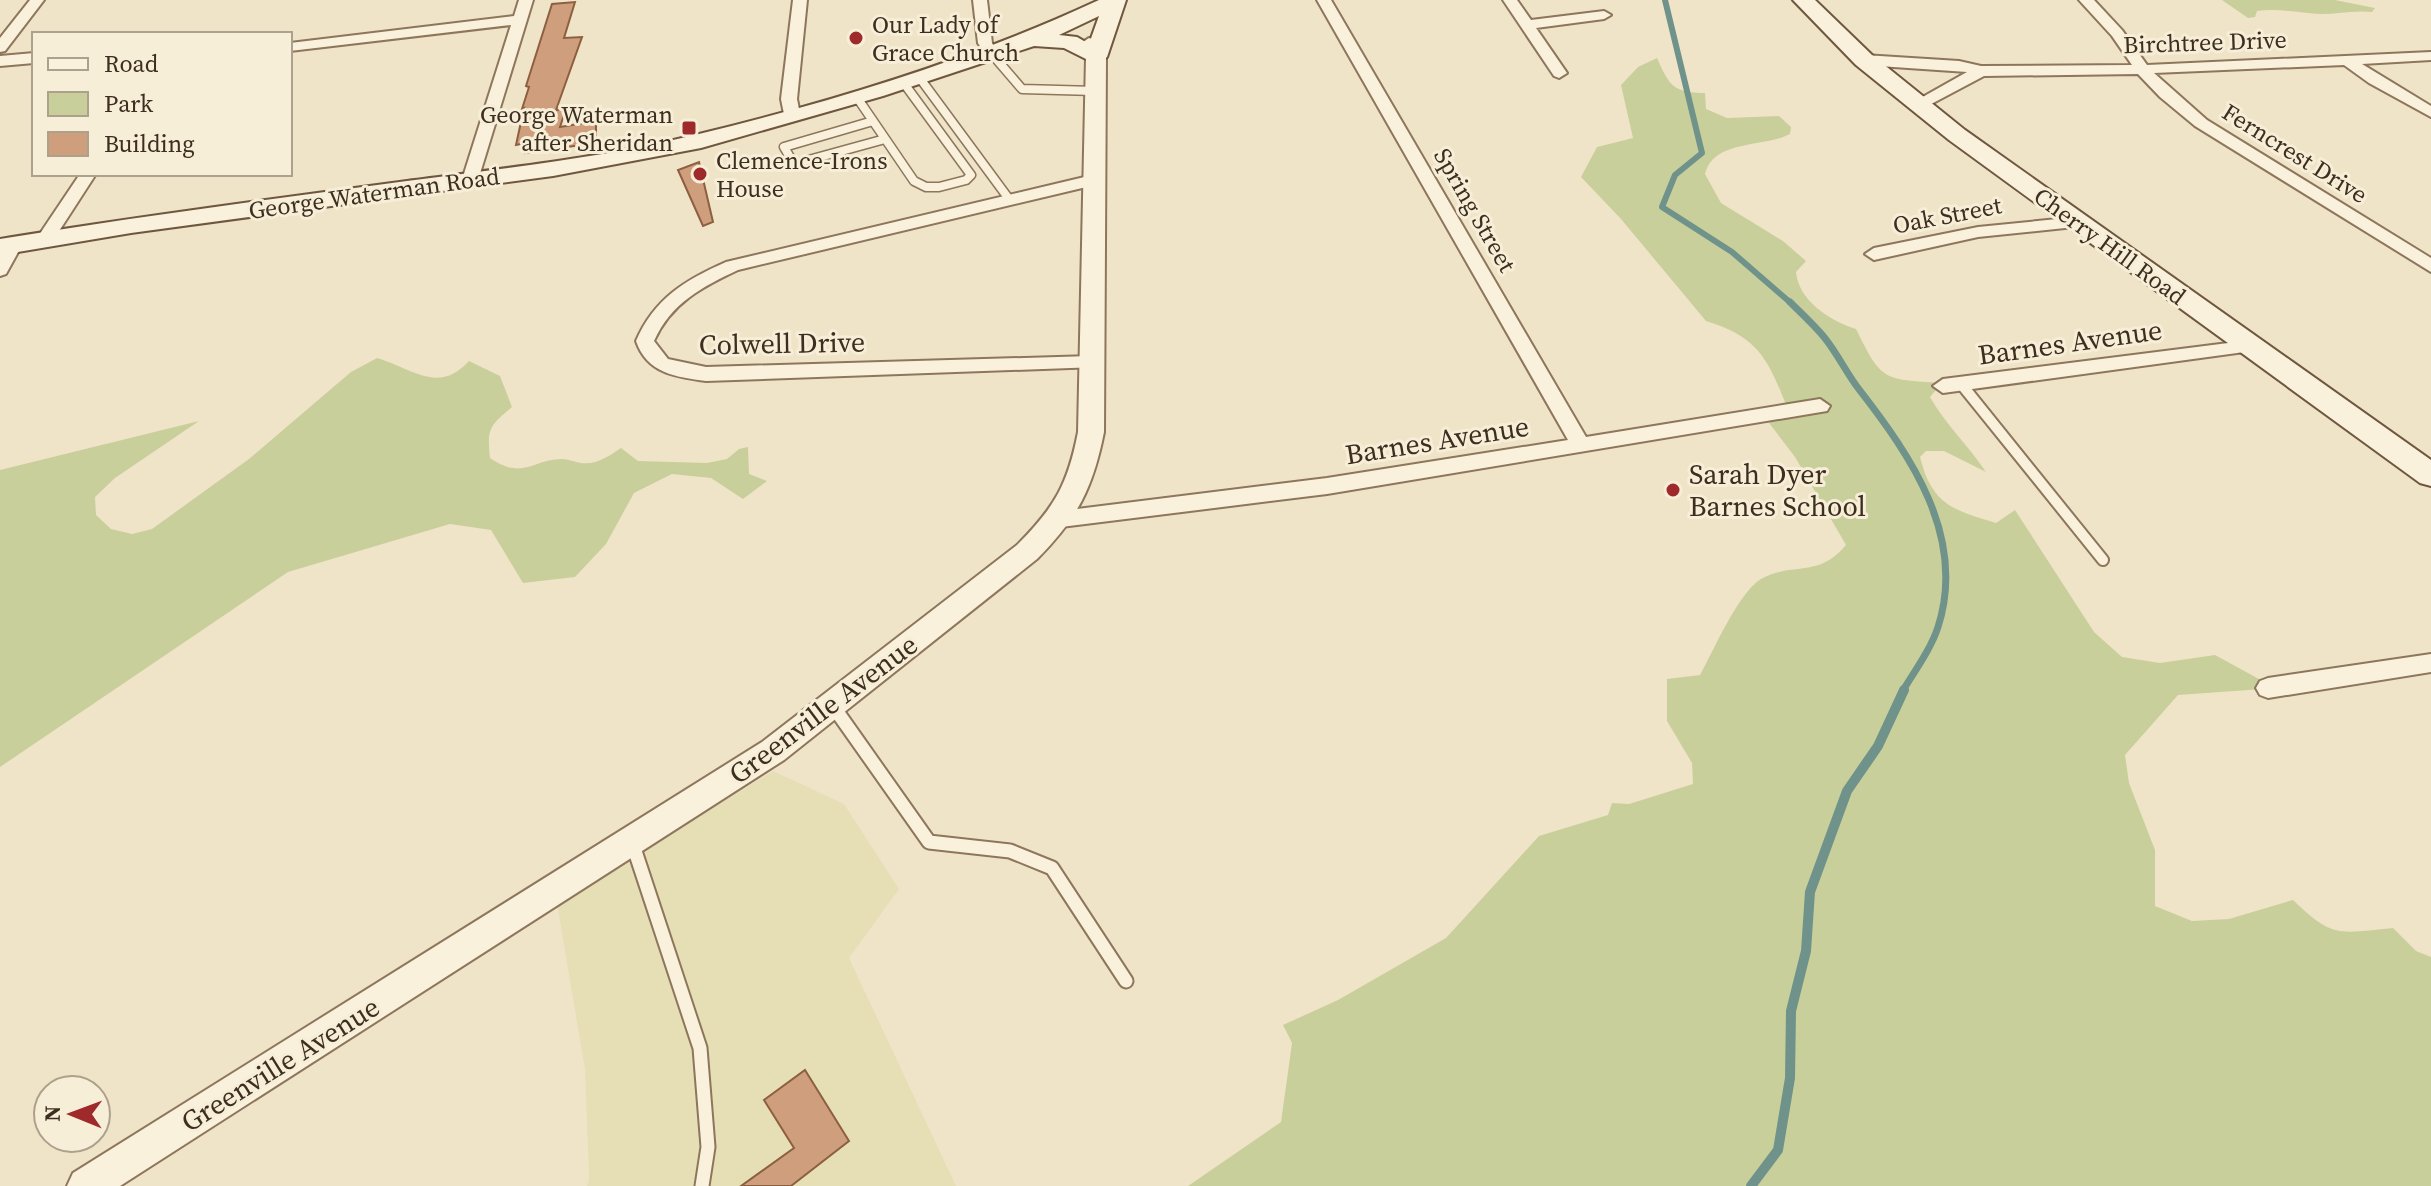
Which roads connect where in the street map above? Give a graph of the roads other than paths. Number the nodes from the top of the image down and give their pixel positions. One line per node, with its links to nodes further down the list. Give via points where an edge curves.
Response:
1 (37, 0): 16 (street)
2 (526, 0): 11 (street)
3 (800, 0): 32 (street, via 789,99)
4 (980, 0): 18 (street)
5 (1324, 0): 49 (street, Spring Street)
6 (1510, 0): 13 (street)
7 (1803, 0): 21 (main road, Cherry Hill Road)
8 (2086, 0): 24 (street, Ferncrest Drive)
9 (1115, 1): 12 (main road); 17 (main road)
10 (1604, 15): 13 (street)
11 (520, 20): 15 (street); 36 (street)
12 (1064, 24): 14 (main road, George Waterman Road); 17 (main road)
13 (1526, 25): 26 (street)
14 (1032, 39): 17 (main road, via 1069,42); 18 (main road, George Waterman Road)
15 (292, 47)
16 (0, 48)
17 (1093, 51): 28 (street, Greenville Avenue)
18 (991, 53): 27 (main road, George Waterman Road); 28 (lane, via 1022,89)
19 (2431, 56): 22 (street, Birchtree Drive)
20 (32, 58): 23 (street)
21 (1864, 60): 25 (street, Birchtree Drive); 30 (main road, Cherry Hill Road)
22 (2347, 60): 24 (street, Birchtree Drive); 31 (street)
23 (0, 61)
24 (2142, 69): 25 (street, Birchtree Drive); 43 (street, Ferncrest Drive, via 2201,123)
25 (1981, 71): 30 (street, Birchtree Drive)
26 (1559, 73)
27 (911, 80): 29 (main road, George Waterman Road); 34 (lane, via 971,175 922,187); 38 (lane)
28 (1095, 91): 37 (street, Greenville Avenue)
29 (856, 96): 32 (main road, George Waterman Road); 33 (lane)
30 (1918, 106): 39 (main road, Cherry Hill Road)
31 (2431, 112)
32 (792, 114): 36 (main road, George Waterman Road, via 659,150)
33 (873, 121): 34 (lane); 34 (lane, via 784,147 794,164)
34 (885, 139)
35 (87, 176): 40 (street)
36 (470, 180): 40 (main road, George Waterman Road)
37 (1093, 180): 38 (street, Colwell Drive); 46 (street, Greenville Avenue)
38 (1009, 199): 46 (street, Colwell Drive, via 732,266 691,286 659,311 645,341 647,350 660,364 706,374)
39 (2078, 222): 42 (street, Oak Street, via 1978,232); 45 (main road, Cherry Hill Road)
40 (44, 241): 41 (main road, George Waterman Road)
41 (7, 246): 44 (street)
42 (1874, 254)
43 (2431, 266)
44 (0, 270)
45 (2252, 346): 47 (street, Barnes Avenue); 50 (main road, Cherry Hill Road)
46 (1091, 362): 51 (street, Greenville Avenue, via 1091,432 1083,476)
47 (1953, 385): 52 (lane)
48 (1820, 406): 49 (street, Barnes Avenue)
49 (1581, 445): 51 (street, Barnes Avenue, via 1327,486)
50 (2431, 475)
51 (1061, 519): 55 (street, Greenville Avenue)
52 (2103, 560)
53 (2431, 663): 54 (street)
54 (2268, 688)
55 (833, 706): 56 (street, Greenville Avenue); 57 (lane, via 929,842 1010,851 1052,868)
56 (632, 842): 58 (street, Greenville Avenue); 59 (lane, via 700,1048 708,1147)
57 (1126, 981)
58 (86, 1186)
59 (702, 1186)

